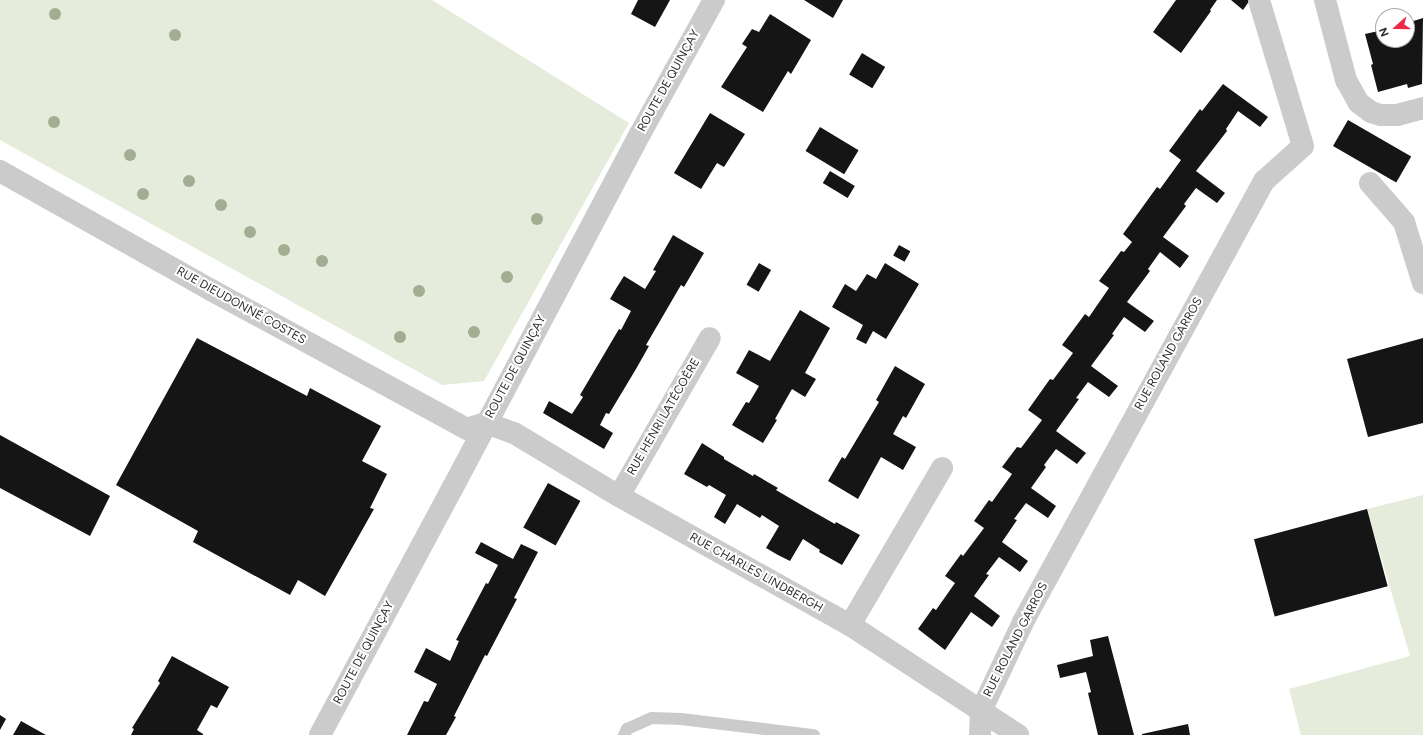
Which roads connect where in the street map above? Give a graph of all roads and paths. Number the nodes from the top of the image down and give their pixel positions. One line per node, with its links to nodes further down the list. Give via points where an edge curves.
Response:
1 (714, 0): 9 (street, ROUTE DE QUINÇAY, via 648,118)
2 (1259, 0): 13 (street, RUE ROLAND GARROS, via 1303,146 1264,181 1023,622)
3 (1325, 0): 4 (street, via 1346,80 1358,103 1381,116 1397,115)
4 (1423, 108)
5 (0, 170): 9 (street, RUE DIEUDONNÉ COSTES, via 211,290 467,429)
6 (1370, 183): 7 (street, via 1404,222)
7 (1423, 282)
8 (710, 338): 11 (street, RUE HENRI LATÉCOÈRE)
9 (486, 423): 11 (street, RUE CHARLES LINDBERGH, via 514,433); 14 (street, ROUTE DE QUINÇAY)
10 (942, 468): 12 (street)
11 (619, 496): 12 (street, RUE CHARLES LINDBERGH)
12 (850, 625): 13 (street, RUE CHARLES LINDBERGH)
13 (981, 710): 17 (street); 18 (street, RUE CHARLES LINDBERGH)
14 (320, 735)
15 (624, 735): 16 (lane, via 627,729 652,718 681,719)
16 (814, 735)
17 (980, 735)
18 (1018, 735)

